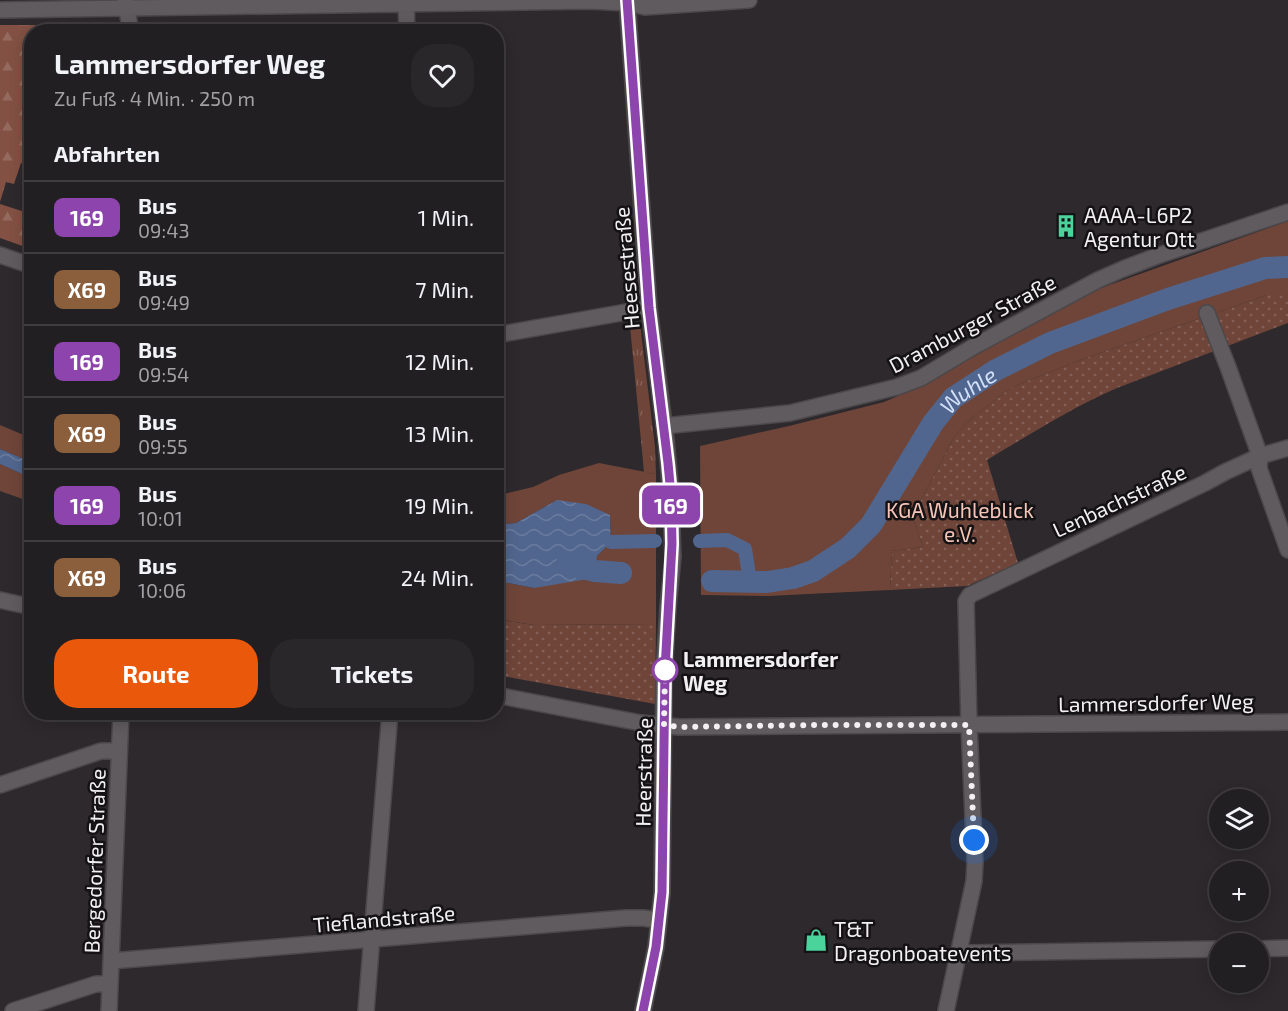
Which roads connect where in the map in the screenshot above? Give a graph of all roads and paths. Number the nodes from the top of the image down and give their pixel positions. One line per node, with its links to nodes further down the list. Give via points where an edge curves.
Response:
1 (749, 0): 2 (street, via 645,7)
2 (627, 1): 3 (street); 11 (street, Heesestraße)
3 (406, 2): 4 (street); 7 (street)
4 (126, 4): 5 (street); 6 (street)
5 (0, 10)
6 (130, 24)
7 (407, 24)
8 (1288, 212): 14 (street, Dramburger Straße, via 1098,280 921,378 897,387 790,413)
9 (0, 255): 10 (street)
10 (24, 263)
11 (649, 308): 13 (street); 14 (street, Heesestraße)
12 (1207, 313): 16 (street)
13 (504, 334)
14 (664, 426): 17 (street, Heesestraße)
15 (1288, 448): 16 (street, Lenbachstraße)
16 (1260, 456): 18 (street, via 1259,468); 26 (street, Lenbachstraße, via 970,595 966,601)
17 (672, 531): 25 (street, Heerstraße)
18 (1288, 550)
19 (0, 600): 20 (street)
20 (24, 605)
21 (504, 697): 25 (street, Lammersdorfer Weg)
22 (121, 720): 27 (street, Bergedorfer Straße)
23 (389, 720): 30 (street)
24 (1288, 722): 26 (street, Lammersdorfer Weg)
25 (664, 725): 26 (street, Lammersdorfer Weg); 29 (street, Heerstraße)
26 (969, 725): 34 (street, via 975,863)
27 (119, 751): 28 (street, via 101,751); 35 (street, Bergedorfer Straße)
28 (0, 785)
29 (659, 920): 30 (street, Tieflandstraße, via 626,918); 40 (street, Heerstraße)
30 (372, 941): 35 (street, Tieflandstraße); 39 (street)
31 (1269, 948): 32 (street)
32 (1288, 948)
33 (1209, 949): 34 (street)
34 (959, 950): 41 (street)
35 (111, 962): 36 (street, Bergedorfer Straße)
36 (110, 984): 37 (street, via 96,984); 38 (street, Bergedorfer Straße)
37 (13, 1011)
38 (110, 1011)
39 (366, 1011)
40 (643, 1011)
41 (946, 1011)

